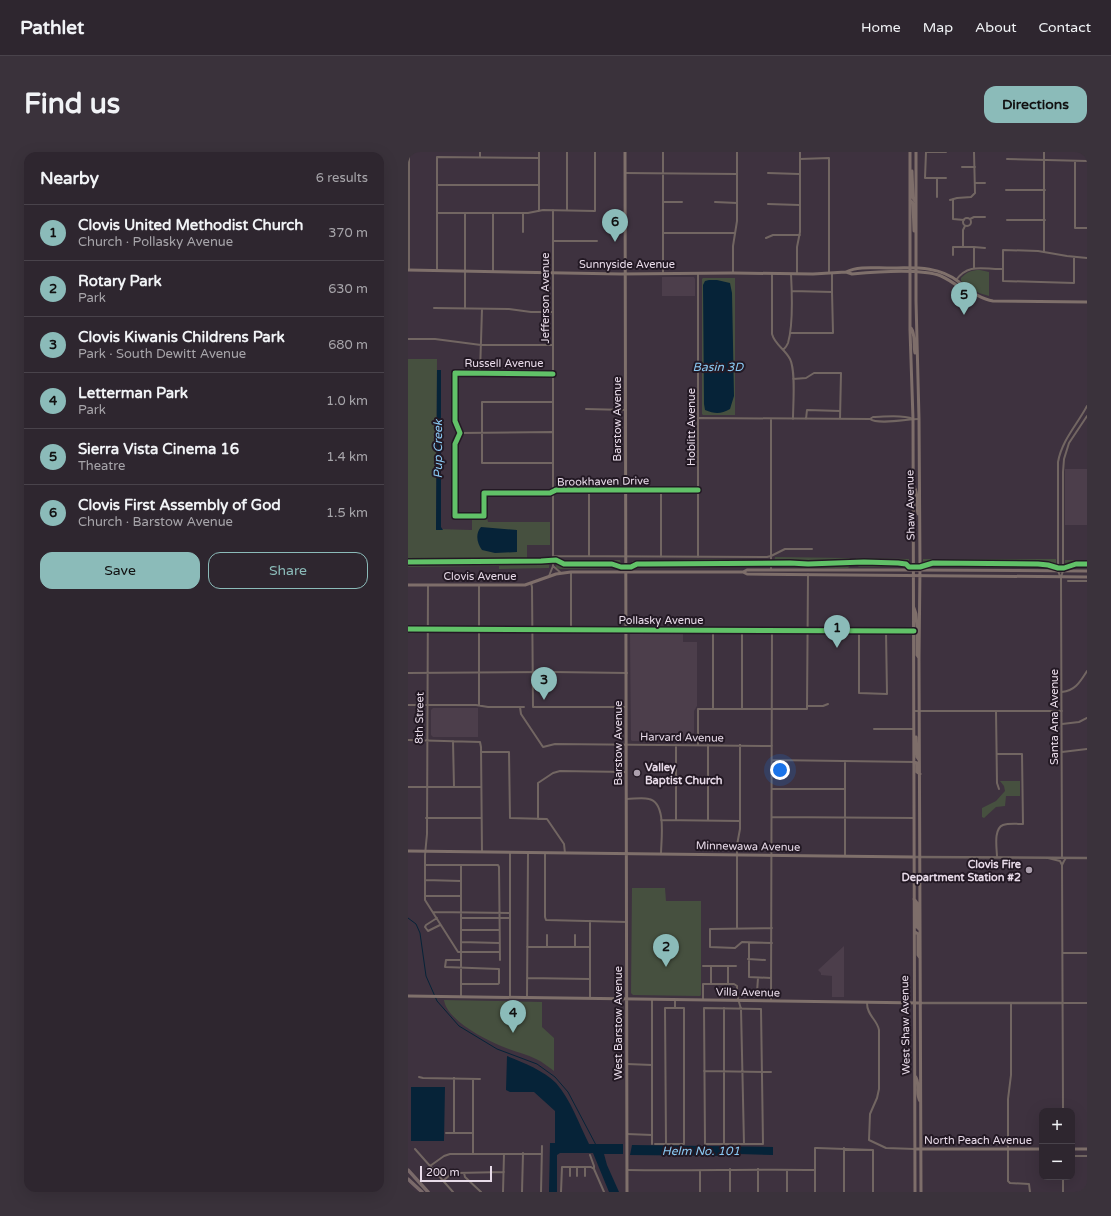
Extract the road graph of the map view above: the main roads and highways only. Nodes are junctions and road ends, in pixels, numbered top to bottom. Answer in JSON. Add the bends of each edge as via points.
{"nodes":[{"id":1,"x":625,"y":152,"type":"edge"},
{"id":2,"x":910,"y":152,"type":"edge"},
{"id":3,"x":914,"y":152,"type":"edge"},
{"id":4,"x":910,"y":159,"type":"junction"},
{"id":5,"x":910,"y":200,"type":"junction"},
{"id":6,"x":916,"y":202,"type":"junction"},
{"id":7,"x":916,"y":241,"type":"junction"},
{"id":8,"x":409,"y":270,"type":"edge"},
{"id":9,"x":910,"y":270,"type":"junction"},
{"id":10,"x":916,"y":270,"type":"junction"},
{"id":11,"x":933,"y":273,"type":"junction"},
{"id":12,"x":626,"y":274,"type":"junction"},
{"id":13,"x":956,"y":280,"type":"junction"},
{"id":14,"x":967,"y":291,"type":"junction"},
{"id":15,"x":1087,"y":302,"type":"edge"},
{"id":16,"x":910,"y":328,"type":"junction"},
{"id":17,"x":917,"y":359,"type":"junction"},
{"id":18,"x":913,"y":487,"type":"junction"},
{"id":19,"x":919,"y":518,"type":"junction"},
{"id":20,"x":836,"y":570,"type":"junction"},
{"id":21,"x":913,"y":570,"type":"junction"},
{"id":22,"x":920,"y":570,"type":"junction"},
{"id":23,"x":1087,"y":571,"type":"edge"},
{"id":24,"x":626,"y":572,"type":"junction"},
{"id":25,"x":743,"y":572,"type":"junction"},
{"id":26,"x":772,"y":572,"type":"junction"},
{"id":27,"x":808,"y":574,"type":"junction"},
{"id":28,"x":913,"y":576,"type":"junction"},
{"id":29,"x":920,"y":576,"type":"junction"},
{"id":30,"x":1087,"y":577,"type":"edge"},
{"id":31,"x":408,"y":585,"type":"edge"},
{"id":32,"x":913,"y":604,"type":"junction"},
{"id":33,"x":919,"y":630,"type":"junction"},
{"id":34,"x":914,"y":631,"type":"junction"},
{"id":35,"x":919,"y":658,"type":"junction"},
{"id":36,"x":914,"y":729,"type":"junction"},
{"id":37,"x":920,"y":760,"type":"junction"},
{"id":38,"x":914,"y":762,"type":"junction"},
{"id":39,"x":920,"y":774,"type":"junction"},
{"id":40,"x":408,"y":851,"type":"edge"},
{"id":41,"x":627,"y":854,"type":"junction"},
{"id":42,"x":914,"y":857,"type":"junction"},
{"id":43,"x":920,"y":857,"type":"joint"},
{"id":44,"x":914,"y":899,"type":"junction"},
{"id":45,"x":920,"y":930,"type":"junction"},
{"id":46,"x":915,"y":932,"type":"junction"},
{"id":47,"x":920,"y":958,"type":"junction"},
{"id":48,"x":408,"y":996,"type":"edge"},
{"id":49,"x":627,"y":999,"type":"junction"},
{"id":50,"x":914,"y":1003,"type":"junction"},
{"id":51,"x":920,"y":1003,"type":"junction"},
{"id":52,"x":915,"y":1076,"type":"junction"},
{"id":53,"x":921,"y":1101,"type":"junction"},
{"id":54,"x":915,"y":1149,"type":"junction"},
{"id":55,"x":922,"y":1149,"type":"junction"},
{"id":56,"x":1039,"y":1149,"type":"edge"},
{"id":57,"x":1087,"y":1149,"type":"edge"},
{"id":58,"x":1075,"y":1150,"type":"edge"},
{"id":59,"x":408,"y":1170,"type":"edge"},
{"id":60,"x":408,"y":1179,"type":"edge"},
{"id":61,"x":422,"y":1192,"type":"edge"},
{"id":62,"x":428,"y":1192,"type":"edge"},
{"id":63,"x":627,"y":1192,"type":"edge"},
{"id":64,"x":915,"y":1192,"type":"edge"},
{"id":65,"x":921,"y":1192,"type":"edge"}],
"edges":[{"from":1,"to":12,"type":"main road","name":"Barstow Avenue"},
{"from":2,"to":4,"type":"main road","name":"Shaw Avenue"},
{"from":3,"to":6,"type":"main road","name":"Shaw Avenue"},
{"from":4,"to":5,"type":"main road","name":"Shaw Avenue"},
{"from":4,"to":6,"type":"main road","via":[[913,198]]},
{"from":5,"to":7,"type":"main road","via":[[913,203]]},
{"from":5,"to":9,"type":"main road","name":"Shaw Avenue"},
{"from":6,"to":7,"type":"main road","name":"Shaw Avenue"},
{"from":7,"to":10,"type":"main road","name":"Shaw Avenue"},
{"from":8,"to":12,"type":"main road","name":"Sunnyside Avenue"},
{"from":9,"to":10,"type":"main road","name":"Sunnyside Avenue"},
{"from":9,"to":12,"type":"main road","name":"Sunnyside Avenue","via":[[866,268],[846,272],[797,274]]},
{"from":9,"to":16,"type":"main road","name":"Shaw Avenue"},
{"from":10,"to":11,"type":"main road"},
{"from":10,"to":13,"type":"main road","via":[[940,271]]},
{"from":10,"to":17,"type":"main road","name":"Shaw Avenue"},
{"from":11,"to":13,"type":"main road"},
{"from":11,"to":14,"type":"main road"},
{"from":12,"to":24,"type":"main road","name":"Barstow Avenue"},
{"from":13,"to":14,"type":"main road"},
{"from":14,"to":15,"type":"main road","via":[[993,301]]},
{"from":16,"to":17,"type":"main road","via":[[913,332]]},
{"from":16,"to":18,"type":"main road","name":"Shaw Avenue"},
{"from":17,"to":19,"type":"main road","name":"Shaw Avenue"},
{"from":18,"to":19,"type":"main road","via":[[916,490]]},
{"from":18,"to":21,"type":"main road","name":"Shaw Avenue"},
{"from":19,"to":22,"type":"main road","name":"Shaw Avenue"},
{"from":20,"to":21,"type":"main road"},
{"from":20,"to":26,"type":"main road"},
{"from":20,"to":27,"type":"main road"},
{"from":21,"to":22,"type":"main road"},
{"from":21,"to":28,"type":"main road","name":"Shaw Avenue"},
{"from":22,"to":23,"type":"main road"},
{"from":22,"to":29,"type":"main road","name":"Shaw Avenue"},
{"from":24,"to":25,"type":"main road","name":"Clovis Avenue"},
{"from":24,"to":31,"type":"main road","name":"Clovis Avenue","via":[[561,573],[516,585]]},
{"from":24,"to":41,"type":"main road","name":"Barstow Avenue"},
{"from":25,"to":26,"type":"main road","name":"Clovis Avenue"},
{"from":25,"to":26,"type":"main road","name":"Clovis Avenue"},
{"from":26,"to":27,"type":"main road","name":"Clovis Avenue"},
{"from":27,"to":28,"type":"main road","name":"Clovis Avenue"},
{"from":28,"to":29,"type":"main road","name":"Clovis Avenue"},
{"from":28,"to":32,"type":"main road","name":"Shaw Avenue"},
{"from":29,"to":30,"type":"main road","name":"Clovis Avenue"},
{"from":29,"to":33,"type":"main road","name":"Shaw Avenue"},
{"from":32,"to":33,"type":"main road"},
{"from":32,"to":34,"type":"main road","name":"Shaw Avenue"},
{"from":33,"to":35,"type":"main road","name":"Shaw Avenue"},
{"from":34,"to":35,"type":"main road","via":[[917,632]]},
{"from":34,"to":36,"type":"main road","name":"Shaw Avenue"},
{"from":35,"to":37,"type":"main road","name":"Shaw Avenue"},
{"from":36,"to":37,"type":"main road","via":[[917,757]]},
{"from":36,"to":38,"type":"main road","name":"Shaw Avenue"},
{"from":37,"to":39,"type":"main road","name":"Shaw Avenue"},
{"from":38,"to":39,"type":"main road","via":[[917,763],[917,772]]},
{"from":38,"to":42,"type":"main road","name":"Shaw Avenue"},
{"from":39,"to":43,"type":"main road","name":"Shaw Avenue"},
{"from":40,"to":41,"type":"main road","name":"Minnewawa Avenue"},
{"from":41,"to":42,"type":"main road","name":"Minnewawa Avenue"},
{"from":41,"to":49,"type":"main road","name":"West Barstow Avenue"},
{"from":42,"to":44,"type":"main road","name":"West Shaw Avenue"},
{"from":43,"to":45,"type":"main road","name":"West Shaw Avenue"},
{"from":44,"to":45,"type":"main road","via":[[917,903],[917,927]]},
{"from":44,"to":46,"type":"main road","name":"West Shaw Avenue"},
{"from":45,"to":47,"type":"main road","name":"West Shaw Avenue"},
{"from":46,"to":47,"type":"main road","via":[[918,934]]},
{"from":46,"to":50,"type":"main road","name":"West Shaw Avenue"},
{"from":47,"to":51,"type":"main road","name":"West Shaw Avenue"},
{"from":48,"to":49,"type":"main road","name":"Villa Avenue"},
{"from":49,"to":50,"type":"main road","name":"Villa Avenue"},
{"from":49,"to":63,"type":"main road","name":"West Barstow Avenue"},
{"from":50,"to":51,"type":"main road","name":"Villa Avenue"},
{"from":50,"to":52,"type":"main road","name":"West Shaw Avenue"},
{"from":51,"to":53,"type":"main road","name":"West Shaw Avenue"},
{"from":52,"to":53,"type":"main road","via":[[918,1080],[918,1098]]},
{"from":52,"to":54,"type":"main road","name":"West Shaw Avenue"},
{"from":53,"to":55,"type":"main road","name":"West Shaw Avenue"},
{"from":54,"to":55,"type":"main road","name":"North Peach Avenue"},
{"from":54,"to":64,"type":"main road","name":"West Shaw Avenue"},
{"from":55,"to":56,"type":"main road","name":"North Peach Avenue"},
{"from":55,"to":65,"type":"main road","name":"West Shaw Avenue"},
{"from":57,"to":58,"type":"main road"},
{"from":59,"to":62,"type":"highway"},
{"from":60,"to":61,"type":"highway"}]}
